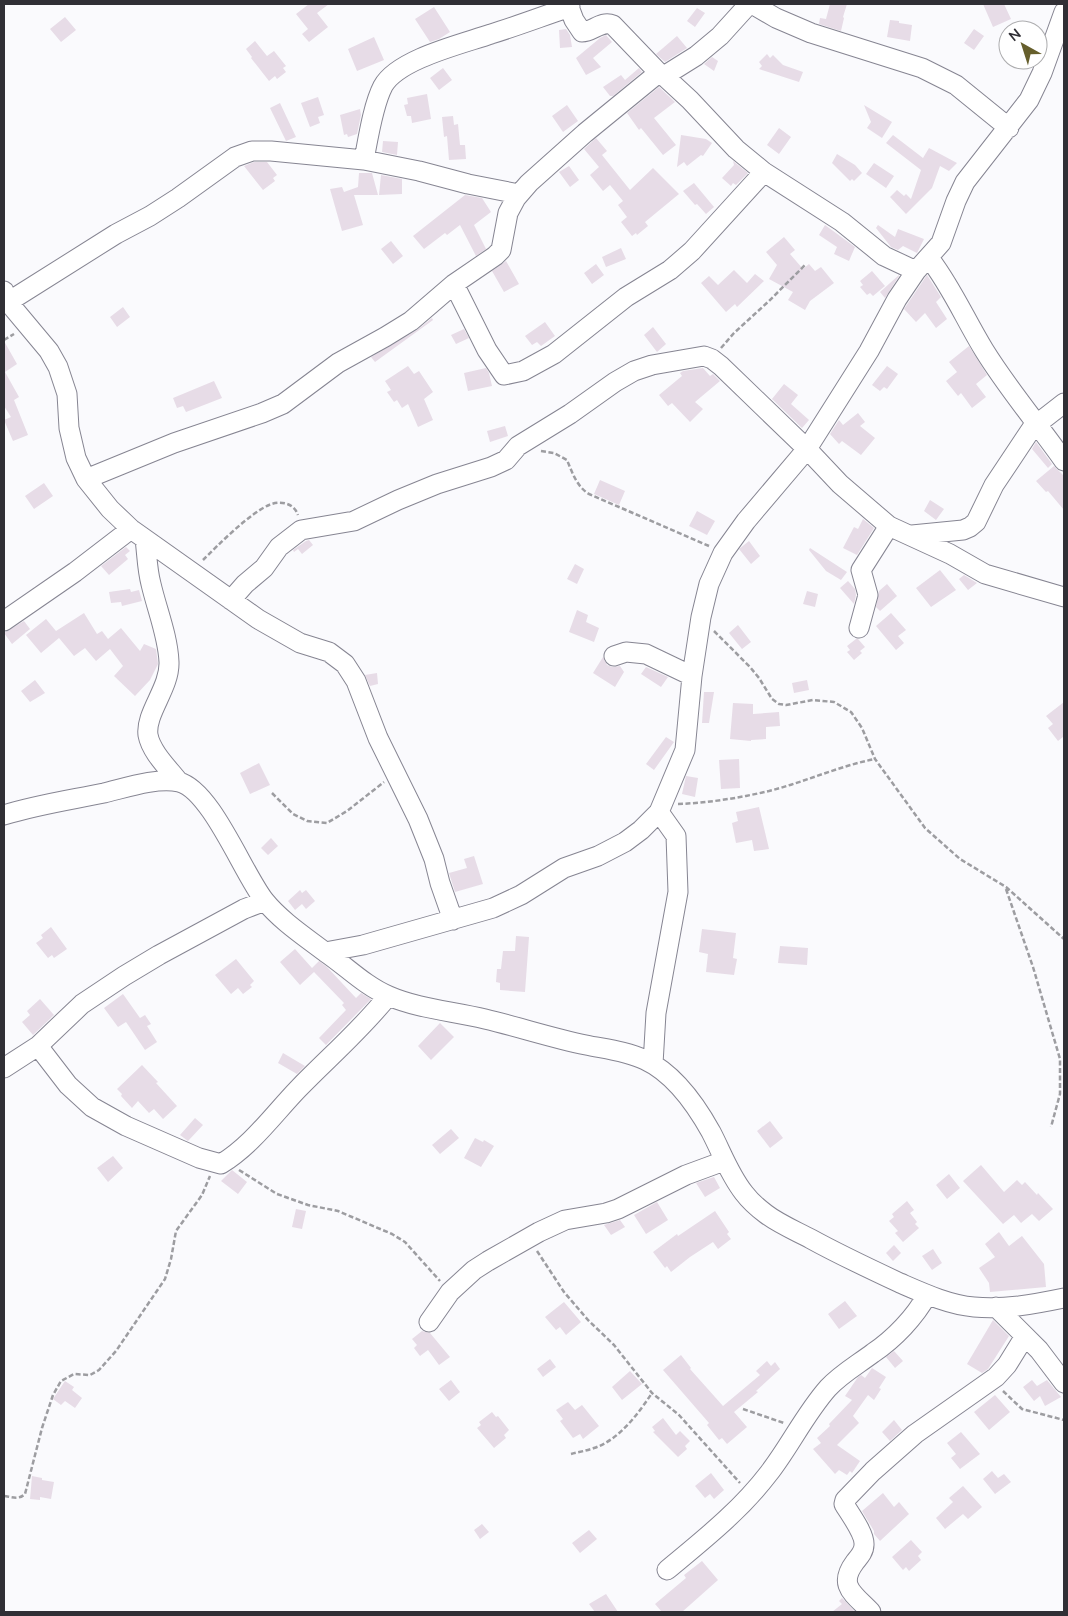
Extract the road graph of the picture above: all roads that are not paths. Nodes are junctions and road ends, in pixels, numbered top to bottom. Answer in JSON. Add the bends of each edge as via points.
{"nodes":[{"id":1,"x":750,"y":4,"type":"edge"},
{"id":2,"x":569,"y":5,"type":"edge"},
{"id":3,"x":1064,"y":12,"type":"edge"},
{"id":4,"x":662,"y":75,"type":"junction"},
{"id":5,"x":1008,"y":128,"type":"junction"},
{"id":6,"x":364,"y":160,"type":"junction"},
{"id":7,"x":764,"y":172,"type":"junction"},
{"id":8,"x":519,"y":194,"type":"junction"},
{"id":9,"x":923,"y":264,"type":"junction"},
{"id":10,"x":454,"y":284,"type":"junction"},
{"id":11,"x":6,"y":297,"type":"edge"},
{"id":12,"x":1064,"y":403,"type":"edge"},
{"id":13,"x":1037,"y":423,"type":"junction"},
{"id":14,"x":807,"y":449,"type":"junction"},
{"id":15,"x":1064,"y":461,"type":"edge"},
{"id":16,"x":86,"y":479,"type":"junction"},
{"id":17,"x":889,"y":526,"type":"junction"},
{"id":18,"x":138,"y":534,"type":"junction"},
{"id":19,"x":910,"y":535,"type":"junction"},
{"id":20,"x":1064,"y":597,"type":"edge"},
{"id":21,"x":231,"y":600,"type":"junction"},
{"id":22,"x":4,"y":621,"type":"edge"},
{"id":23,"x":859,"y":628,"type":"dead end"},
{"id":24,"x":614,"y":656,"type":"dead end"},
{"id":25,"x":692,"y":676,"type":"junction"},
{"id":26,"x":180,"y":782,"type":"junction"},
{"id":27,"x":661,"y":808,"type":"junction"},
{"id":28,"x":4,"y":815,"type":"edge"},
{"id":29,"x":266,"y":902,"type":"junction"},
{"id":30,"x":453,"y":920,"type":"junction"},
{"id":31,"x":325,"y":952,"type":"junction"},
{"id":32,"x":388,"y":996,"type":"junction"},
{"id":33,"x":38,"y":1046,"type":"junction"},
{"id":34,"x":653,"y":1064,"type":"junction"},
{"id":35,"x":4,"y":1068,"type":"edge"},
{"id":36,"x":724,"y":1160,"type":"junction"},
{"id":37,"x":927,"y":1295,"type":"junction"},
{"id":38,"x":1064,"y":1298,"type":"edge"},
{"id":39,"x":996,"y":1307,"type":"junction"},
{"id":40,"x":429,"y":1322,"type":"dead end"},
{"id":41,"x":1025,"y":1336,"type":"junction"},
{"id":42,"x":1064,"y":1383,"type":"edge"},
{"id":43,"x":667,"y":1570,"type":"dead end"},
{"id":44,"x":871,"y":1612,"type":"edge"}],
"edges":[{"from":1,"to":4,"type":"street","via":[[696,56]]},
{"from":1,"to":5,"type":"street","via":[[811,33],[922,68],[956,85]]},
{"from":2,"to":4,"type":"street","via":[[582,32],[604,23],[612,25]]},
{"from":2,"to":6,"type":"street","via":[[436,52],[408,64],[393,75],[383,85],[377,101]]},
{"from":3,"to":5,"type":"street","via":[[1029,100]]},
{"from":4,"to":7,"type":"street","via":[[736,149]]},
{"from":4,"to":8,"type":"street","via":[[653,77],[585,133]]},
{"from":5,"to":9,"type":"street","via":[[965,182],[941,243]]},
{"from":6,"to":8,"type":"street"},
{"from":6,"to":11,"type":"street","via":[[271,150],[244,153],[171,203]]},
{"from":7,"to":9,"type":"street","via":[[842,222],[884,256]]},
{"from":7,"to":10,"type":"street","via":[[692,251],[670,270],[626,297],[554,354],[523,371],[504,375],[493,361]]},
{"from":8,"to":10,"type":"street","via":[[508,213],[500,250]]},
{"from":9,"to":13,"type":"street","via":[[940,272],[983,349]]},
{"from":9,"to":14,"type":"street","via":[[897,299]]},
{"from":10,"to":16,"type":"street","via":[[411,320],[338,363],[283,404],[262,414],[174,442]]},
{"from":11,"to":16,"type":"street","via":[[58,367],[67,394],[69,428],[76,458]]},
{"from":12,"to":13,"type":"street"},
{"from":13,"to":15,"type":"street"},
{"from":13,"to":19,"type":"street","via":[[994,485],[976,522],[963,530]]},
{"from":14,"to":17,"type":"street","via":[[840,484]]},
{"from":14,"to":21,"type":"street","via":[[712,359],[704,356],[652,365],[614,382],[518,446],[506,460],[437,484],[354,521],[301,530],[279,547],[264,568]]},
{"from":14,"to":25,"type":"street","via":[[746,521],[724,553],[709,584]]},
{"from":16,"to":18,"type":"street","via":[[110,509]]},
{"from":17,"to":19,"type":"street"},
{"from":17,"to":23,"type":"street","via":[[861,570],[868,595]]},
{"from":18,"to":21,"type":"street"},
{"from":18,"to":22,"type":"street"},
{"from":18,"to":26,"type":"street","via":[[169,663],[168,678],[148,726],[148,737]]},
{"from":19,"to":20,"type":"street","via":[[985,574]]},
{"from":21,"to":30,"type":"street","via":[[275,630],[300,643],[329,652],[346,664],[421,827]]},
{"from":24,"to":25,"type":"street","via":[[626,652],[646,654]]},
{"from":25,"to":27,"type":"street","via":[[686,750]]},
{"from":26,"to":28,"type":"street","via":[[140,785],[31,806]]},
{"from":26,"to":29,"type":"street","via":[[199,795]]},
{"from":27,"to":30,"type":"street","via":[[625,842],[564,868],[493,908]]},
{"from":27,"to":34,"type":"street","via":[[676,836],[678,892],[656,1013]]},
{"from":29,"to":31,"type":"street"},
{"from":29,"to":33,"type":"street","via":[[237,913],[124,976],[82,1004]]},
{"from":30,"to":31,"type":"street"},
{"from":31,"to":32,"type":"street","via":[[370,987]]},
{"from":32,"to":33,"type":"street","via":[[245,1146],[218,1164],[134,1129],[92,1107],[68,1085]]},
{"from":32,"to":34,"type":"street","via":[[616,1050]]},
{"from":33,"to":35,"type":"street"},
{"from":34,"to":36,"type":"street","via":[[669,1077],[695,1108]]},
{"from":36,"to":37,"type":"street","via":[[746,1195],[767,1215],[869,1269]]},
{"from":36,"to":40,"type":"street","via":[[618,1209],[554,1224],[481,1265],[450,1292]]},
{"from":37,"to":39,"type":"street","via":[[973,1307]]},
{"from":37,"to":43,"type":"street","via":[[894,1335],[828,1388],[782,1457],[751,1495]]},
{"from":38,"to":39,"type":"street"},
{"from":39,"to":41,"type":"street"},
{"from":41,"to":42,"type":"street"},
{"from":41,"to":44,"type":"street","via":[[1007,1365],[991,1380],[915,1434],[844,1500],[864,1544],[848,1570],[847,1582]]}]}
